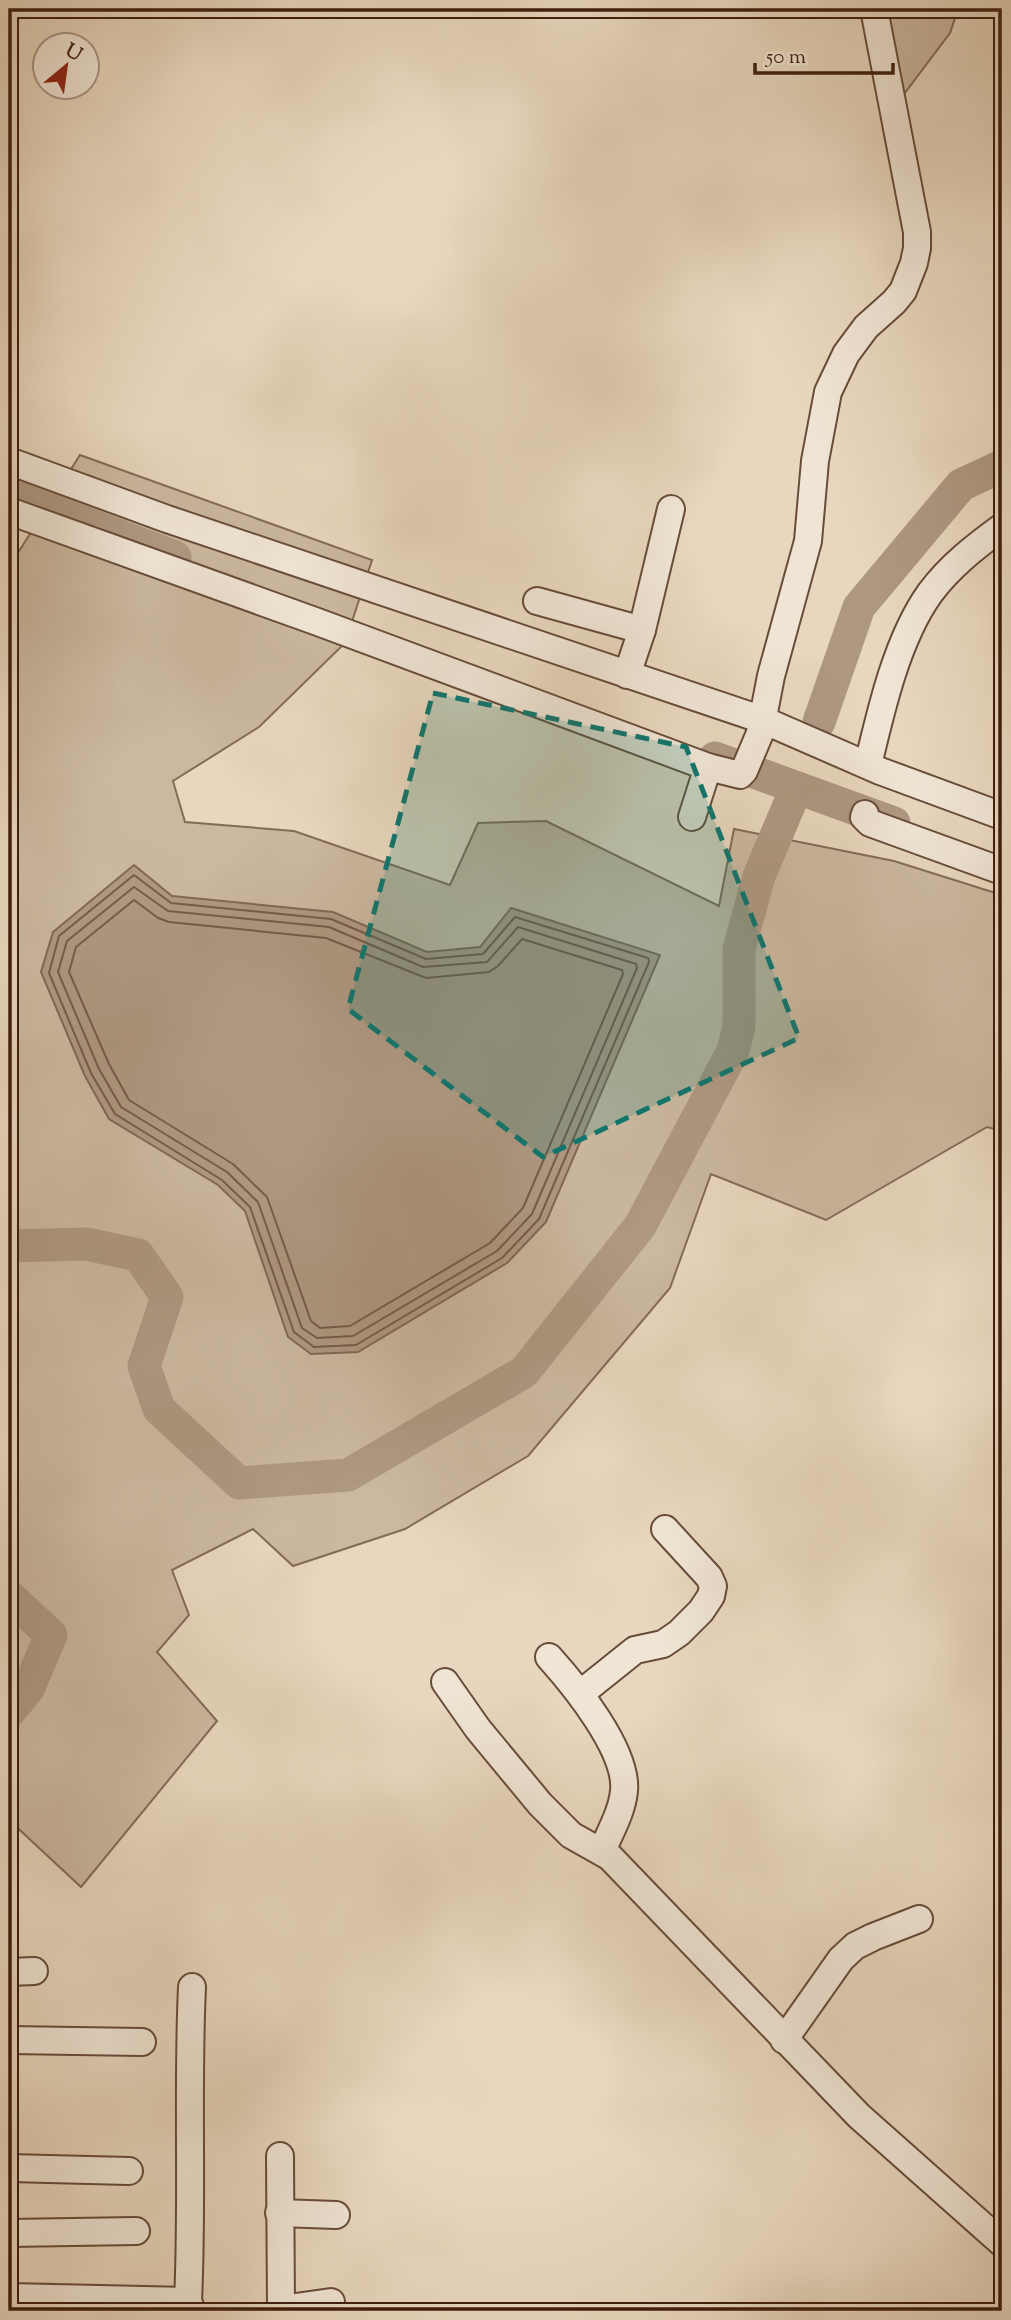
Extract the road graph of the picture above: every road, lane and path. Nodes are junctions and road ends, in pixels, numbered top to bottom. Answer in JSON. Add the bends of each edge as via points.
{"nodes":[{"id":1,"x":874,"y":9,"type":"edge"},
{"id":2,"x":9,"y":461,"type":"edge"},
{"id":3,"x":671,"y":509,"type":"dead end"},
{"id":4,"x":9,"y":511,"type":"edge"},
{"id":5,"x":1002,"y":527,"type":"edge"},
{"id":6,"x":537,"y":601,"type":"dead end"},
{"id":7,"x":642,"y":630,"type":"junction"},
{"id":8,"x":627,"y":675,"type":"junction"},
{"id":9,"x":767,"y":726,"type":"junction"},
{"id":10,"x":860,"y":762,"type":"junction"},
{"id":11,"x":708,"y":767,"type":"junction"},
{"id":12,"x":865,"y":814,"type":"dead end"},
{"id":13,"x":1002,"y":816,"type":"edge"},
{"id":14,"x":692,"y":817,"type":"dead end"},
{"id":15,"x":1002,"y":871,"type":"edge"},
{"id":16,"x":665,"y":1529,"type":"dead end"},
{"id":17,"x":549,"y":1657,"type":"dead end"},
{"id":18,"x":445,"y":1682,"type":"dead end"},
{"id":19,"x":580,"y":1694,"type":"junction"},
{"id":20,"x":601,"y":1851,"type":"junction"},
{"id":21,"x":919,"y":1919,"type":"dead end"},
{"id":22,"x":192,"y":1987,"type":"dead end"},
{"id":23,"x":9,"y":2040,"type":"edge"},
{"id":24,"x":784,"y":2040,"type":"junction"},
{"id":25,"x":142,"y":2042,"type":"dead end"},
{"id":26,"x":280,"y":2156,"type":"dead end"},
{"id":27,"x":9,"y":2168,"type":"edge"},
{"id":28,"x":129,"y":2171,"type":"dead end"},
{"id":29,"x":279,"y":2213,"type":"junction"},
{"id":30,"x":336,"y":2215,"type":"dead end"},
{"id":31,"x":136,"y":2231,"type":"dead end"},
{"id":32,"x":9,"y":2233,"type":"edge"},
{"id":33,"x":1002,"y":2243,"type":"edge"},
{"id":34,"x":9,"y":2297,"type":"edge"},
{"id":35,"x":331,"y":2302,"type":"dead end"},
{"id":36,"x":190,"y":2306,"type":"edge"},
{"id":37,"x":280,"y":2310,"type":"edge"}],
"edges":[{"from":1,"to":9,"type":"street","via":[[917,248],[903,291],[866,327],[846,354],[828,392],[815,461],[808,541],[771,676]]},
{"from":2,"to":8,"type":"street"},
{"from":3,"to":7,"type":"street"},
{"from":4,"to":11,"type":"street"},
{"from":5,"to":10,"type":"street","via":[[966,553],[930,593],[904,641]]},
{"from":6,"to":7,"type":"street"},
{"from":7,"to":8,"type":"street"},
{"from":8,"to":9,"type":"street"},
{"from":9,"to":10,"type":"street"},
{"from":9,"to":11,"type":"street","via":[[740,775]]},
{"from":10,"to":13,"type":"street"},
{"from":11,"to":14,"type":"street"},
{"from":12,"to":15,"type":"street","via":[[874,824]]},
{"from":16,"to":19,"type":"street","via":[[709,1577],[711,1596],[671,1640],[635,1650]]},
{"from":17,"to":19,"type":"street"},
{"from":18,"to":20,"type":"street","via":[[540,1804],[570,1835]]},
{"from":19,"to":20,"type":"street","via":[[616,1752],[624,1780],[619,1813]]},
{"from":20,"to":24,"type":"street"},
{"from":21,"to":24,"type":"street","via":[[855,1946]]},
{"from":22,"to":36,"type":"street"},
{"from":23,"to":25,"type":"street"},
{"from":24,"to":33,"type":"street","via":[[859,2116]]},
{"from":26,"to":29,"type":"street"},
{"from":27,"to":28,"type":"street"},
{"from":29,"to":30,"type":"street"},
{"from":29,"to":37,"type":"street"},
{"from":31,"to":32,"type":"street"},
{"from":34,"to":36,"type":"street"},
{"from":35,"to":37,"type":"street"}]}
